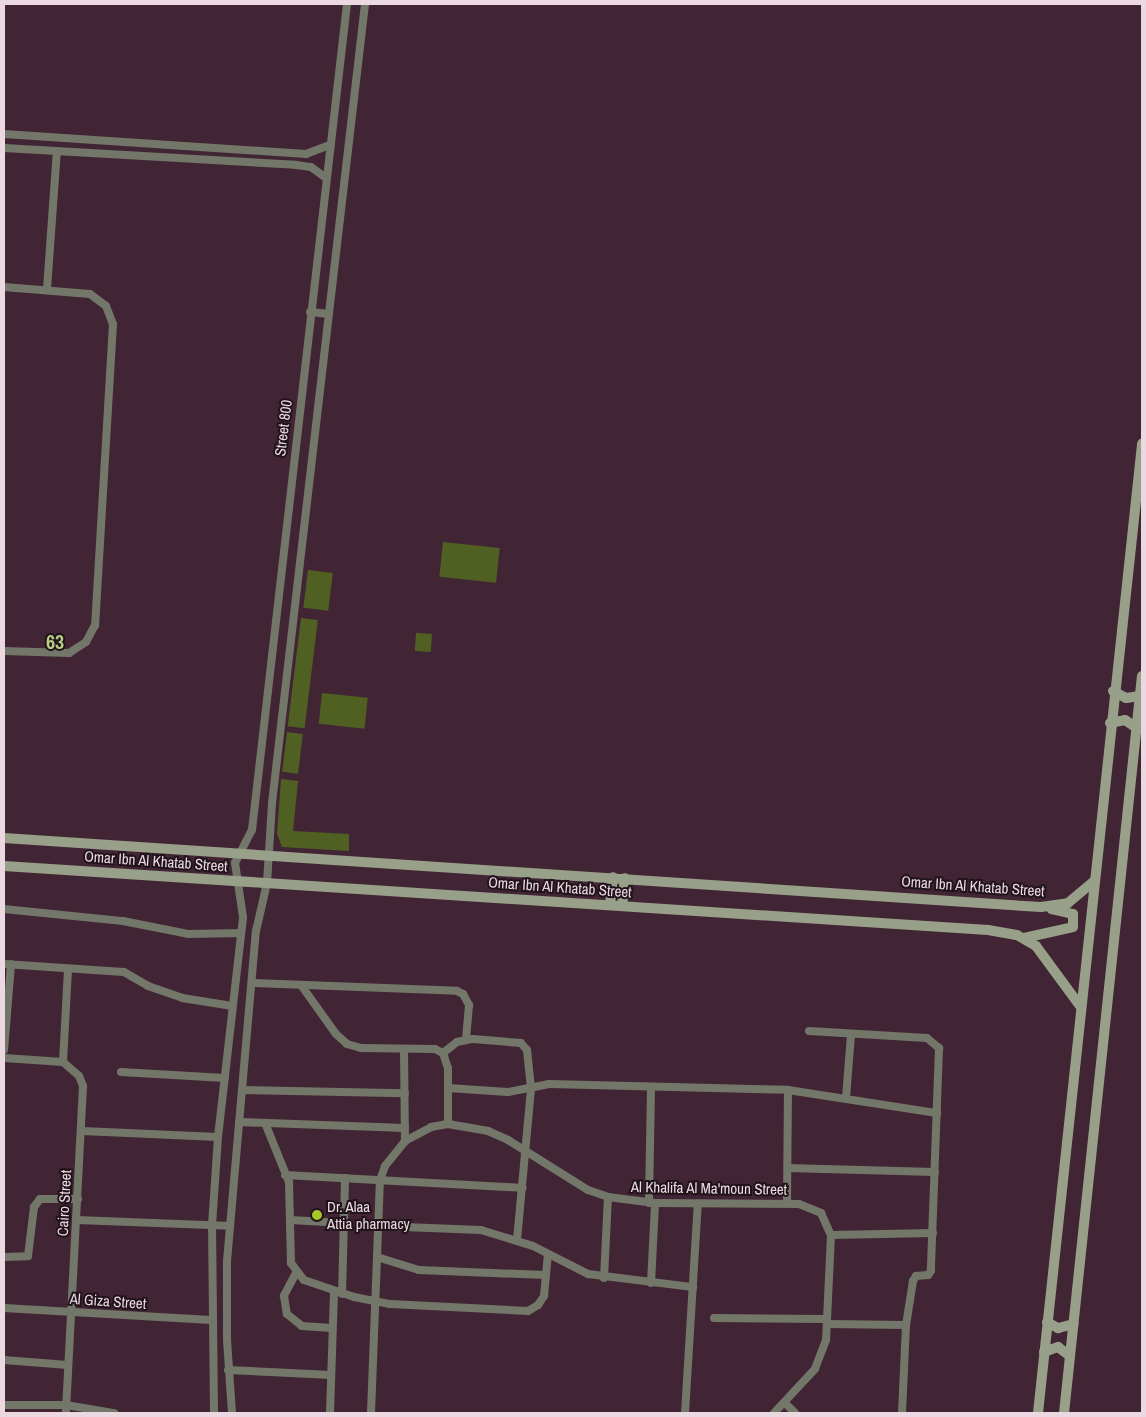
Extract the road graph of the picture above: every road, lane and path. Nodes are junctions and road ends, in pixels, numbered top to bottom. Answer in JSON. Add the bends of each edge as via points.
{"nodes":[{"id":1,"x":347,"y":4,"type":"edge"},
{"id":2,"x":365,"y":4,"type":"edge"},
{"id":3,"x":343,"y":38,"type":"junction"},
{"id":4,"x":360,"y":40,"type":"junction"},
{"id":5,"x":4,"y":134,"type":"edge"},
{"id":6,"x":141,"y":143,"type":"junction"},
{"id":7,"x":330,"y":145,"type":"junction"},
{"id":8,"x":4,"y":148,"type":"edge"},
{"id":9,"x":57,"y":151,"type":"junction"},
{"id":10,"x":140,"y":156,"type":"junction"},
{"id":11,"x":326,"y":178,"type":"junction"},
{"id":12,"x":4,"y":287,"type":"edge"},
{"id":13,"x":48,"y":289,"type":"junction"},
{"id":14,"x":310,"y":312,"type":"junction"},
{"id":15,"x":328,"y":314,"type":"junction"},
{"id":16,"x":1142,"y":444,"type":"edge"},
{"id":17,"x":4,"y":651,"type":"edge"},
{"id":18,"x":1142,"y":676,"type":"edge"},
{"id":19,"x":1114,"y":691,"type":"junction"},
{"id":20,"x":1140,"y":696,"type":"junction"},
{"id":21,"x":1110,"y":723,"type":"junction"},
{"id":22,"x":1136,"y":728,"type":"junction"},
{"id":23,"x":4,"y":838,"type":"edge"},
{"id":24,"x":239,"y":852,"type":"junction"},
{"id":25,"x":269,"y":854,"type":"junction"},
{"id":26,"x":4,"y":866,"type":"edge"},
{"id":27,"x":613,"y":877,"type":"junction"},
{"id":28,"x":625,"y":878,"type":"junction"},
{"id":29,"x":237,"y":881,"type":"junction"},
{"id":30,"x":1093,"y":882,"type":"junction"},
{"id":31,"x":267,"y":883,"type":"junction"},
{"id":32,"x":610,"y":905,"type":"junction"},
{"id":33,"x":622,"y":906,"type":"junction"},
{"id":34,"x":1041,"y":907,"type":"junction"},
{"id":35,"x":4,"y":909,"type":"edge"},
{"id":36,"x":243,"y":922,"type":"junction"},
{"id":37,"x":257,"y":924,"type":"junction"},
{"id":38,"x":242,"y":933,"type":"junction"},
{"id":39,"x":1024,"y":938,"type":"junction"},
{"id":40,"x":7,"y":964,"type":"edge"},
{"id":41,"x":68,"y":969,"type":"junction"},
{"id":42,"x":252,"y":983,"type":"junction"},
{"id":43,"x":301,"y":985,"type":"junction"},
{"id":44,"x":232,"y":1006,"type":"junction"},
{"id":45,"x":1080,"y":1006,"type":"junction"},
{"id":46,"x":6,"y":1010,"type":"edge"},
{"id":47,"x":808,"y":1031,"type":"dead end"},
{"id":48,"x":851,"y":1034,"type":"junction"},
{"id":49,"x":466,"y":1040,"type":"junction"},
{"id":50,"x":404,"y":1049,"type":"junction"},
{"id":51,"x":4,"y":1050,"type":"edge"},
{"id":52,"x":443,"y":1053,"type":"junction"},
{"id":53,"x":4,"y":1058,"type":"edge"},
{"id":54,"x":63,"y":1062,"type":"junction"},
{"id":55,"x":122,"y":1072,"type":"dead end"},
{"id":56,"x":225,"y":1078,"type":"junction"},
{"id":57,"x":652,"y":1087,"type":"junction"},
{"id":58,"x":448,"y":1088,"type":"junction"},
{"id":59,"x":531,"y":1089,"type":"junction"},
{"id":60,"x":242,"y":1090,"type":"junction"},
{"id":61,"x":788,"y":1090,"type":"junction"},
{"id":62,"x":405,"y":1093,"type":"junction"},
{"id":63,"x":846,"y":1098,"type":"junction"},
{"id":64,"x":937,"y":1113,"type":"junction"},
{"id":65,"x":239,"y":1122,"type":"junction"},
{"id":66,"x":265,"y":1123,"type":"junction"},
{"id":67,"x":448,"y":1124,"type":"junction"},
{"id":68,"x":405,"y":1128,"type":"junction"},
{"id":69,"x":82,"y":1131,"type":"junction"},
{"id":70,"x":218,"y":1137,"type":"junction"},
{"id":71,"x":406,"y":1141,"type":"junction"},
{"id":72,"x":526,"y":1152,"type":"junction"},
{"id":73,"x":788,"y":1168,"type":"junction"},
{"id":74,"x":935,"y":1172,"type":"junction"},
{"id":75,"x":285,"y":1174,"type":"junction"},
{"id":76,"x":345,"y":1178,"type":"junction"},
{"id":77,"x":380,"y":1180,"type":"junction"},
{"id":78,"x":523,"y":1188,"type":"junction"},
{"id":79,"x":608,"y":1198,"type":"junction"},
{"id":80,"x":78,"y":1199,"type":"junction"},
{"id":81,"x":652,"y":1203,"type":"junction"},
{"id":82,"x":698,"y":1203,"type":"junction"},
{"id":83,"x":788,"y":1203,"type":"junction"},
{"id":84,"x":77,"y":1220,"type":"junction"},
{"id":85,"x":290,"y":1220,"type":"junction"},
{"id":86,"x":344,"y":1223,"type":"junction"},
{"id":87,"x":212,"y":1225,"type":"junction"},
{"id":88,"x":230,"y":1226,"type":"junction"},
{"id":89,"x":378,"y":1226,"type":"junction"},
{"id":90,"x":933,"y":1233,"type":"junction"},
{"id":91,"x":831,"y":1235,"type":"junction"},
{"id":92,"x":517,"y":1240,"type":"junction"},
{"id":93,"x":548,"y":1254,"type":"junction"},
{"id":94,"x":4,"y":1258,"type":"edge"},
{"id":95,"x":377,"y":1258,"type":"junction"},
{"id":96,"x":296,"y":1273,"type":"junction"},
{"id":97,"x":546,"y":1275,"type":"junction"},
{"id":98,"x":604,"y":1278,"type":"junction"},
{"id":99,"x":651,"y":1283,"type":"junction"},
{"id":100,"x":693,"y":1287,"type":"junction"},
{"id":101,"x":338,"y":1293,"type":"junction"},
{"id":102,"x":375,"y":1302,"type":"junction"},
{"id":103,"x":4,"y":1308,"type":"edge"},
{"id":104,"x":71,"y":1312,"type":"junction"},
{"id":105,"x":714,"y":1318,"type":"dead end"},
{"id":106,"x":211,"y":1320,"type":"junction"},
{"id":107,"x":827,"y":1322,"type":"junction"},
{"id":108,"x":1047,"y":1322,"type":"junction"},
{"id":109,"x":1074,"y":1324,"type":"junction"},
{"id":110,"x":906,"y":1325,"type":"junction"},
{"id":111,"x":332,"y":1328,"type":"junction"},
{"id":112,"x":1044,"y":1352,"type":"junction"},
{"id":113,"x":1070,"y":1356,"type":"junction"},
{"id":114,"x":4,"y":1360,"type":"edge"},
{"id":115,"x":68,"y":1365,"type":"junction"},
{"id":116,"x":228,"y":1370,"type":"junction"},
{"id":117,"x":331,"y":1375,"type":"junction"},
{"id":118,"x":785,"y":1403,"type":"junction"},
{"id":119,"x":4,"y":1404,"type":"edge"},
{"id":120,"x":66,"y":1409,"type":"edge"},
{"id":121,"x":114,"y":1413,"type":"edge"},
{"id":122,"x":214,"y":1413,"type":"edge"},
{"id":123,"x":232,"y":1413,"type":"edge"},
{"id":124,"x":330,"y":1413,"type":"edge"},
{"id":125,"x":371,"y":1413,"type":"edge"},
{"id":126,"x":685,"y":1413,"type":"edge"},
{"id":127,"x":774,"y":1413,"type":"edge"},
{"id":128,"x":795,"y":1413,"type":"edge"},
{"id":129,"x":902,"y":1413,"type":"edge"},
{"id":130,"x":1038,"y":1413,"type":"edge"},
{"id":131,"x":1064,"y":1413,"type":"edge"}],
"edges":[{"from":1,"to":3,"type":"street","name":"Street 800"},
{"from":2,"to":4,"type":"street"},
{"from":3,"to":4,"type":"street"},
{"from":3,"to":7,"type":"street","name":"Street 800"},
{"from":4,"to":15,"type":"street"},
{"from":5,"to":6,"type":"street"},
{"from":6,"to":7,"type":"street","via":[[306,154]]},
{"from":6,"to":10,"type":"street"},
{"from":7,"to":11,"type":"street","name":"Street 800"},
{"from":8,"to":9,"type":"street"},
{"from":9,"to":10,"type":"street"},
{"from":9,"to":13,"type":"street"},
{"from":10,"to":11,"type":"street","via":[[305,166]]},
{"from":11,"to":14,"type":"street","name":"Street 800"},
{"from":12,"to":13,"type":"street"},
{"from":13,"to":17,"type":"street","via":[[90,294],[106,306],[113,324],[95,625],[86,642],[69,653]]},
{"from":14,"to":15,"type":"street"},
{"from":14,"to":24,"type":"street","name":"Street 800","via":[[252,830],[248,842]]},
{"from":15,"to":25,"type":"street"},
{"from":16,"to":19,"type":"street"},
{"from":18,"to":20,"type":"street"},
{"from":19,"to":20,"type":"street","via":[[1126,698]]},
{"from":19,"to":21,"type":"street"},
{"from":20,"to":22,"type":"street"},
{"from":21,"to":22,"type":"street","via":[[1125,720]]},
{"from":21,"to":30,"type":"street"},
{"from":22,"to":109,"type":"street"},
{"from":23,"to":24,"type":"street","name":"Omar Ibn Al Khatab Street"},
{"from":24,"to":25,"type":"street","name":"Omar Ibn Al Khatab Street"},
{"from":24,"to":29,"type":"street","via":[[234,863]]},
{"from":25,"to":27,"type":"street","name":"Omar Ibn Al Khatab Street"},
{"from":25,"to":31,"type":"street"},
{"from":26,"to":29,"type":"street","name":"Omar Ibn Al Khatab Street"},
{"from":27,"to":28,"type":"street","name":"Omar Ibn Al Khatab Street"},
{"from":27,"to":32,"type":"street"},
{"from":28,"to":33,"type":"street"},
{"from":28,"to":34,"type":"street","name":"Omar Ibn Al Khatab Street"},
{"from":29,"to":31,"type":"street","name":"Omar Ibn Al Khatab Street"},
{"from":29,"to":36,"type":"street"},
{"from":30,"to":34,"type":"street","name":"Omar Ibn Al Khatab Street","via":[[1068,902]]},
{"from":30,"to":45,"type":"street"},
{"from":31,"to":32,"type":"street","name":"Omar Ibn Al Khatab Street"},
{"from":31,"to":37,"type":"street"},
{"from":32,"to":33,"type":"street","name":"Omar Ibn Al Khatab Street"},
{"from":33,"to":39,"type":"street","name":"Omar Ibn Al Khatab Street","via":[[988,930]]},
{"from":34,"to":39,"type":"street","via":[[1071,913],[1075,924],[1068,930]]},
{"from":35,"to":38,"type":"street","via":[[123,922],[188,934]]},
{"from":36,"to":37,"type":"street"},
{"from":36,"to":38,"type":"street"},
{"from":37,"to":42,"type":"street"},
{"from":38,"to":44,"type":"street"},
{"from":39,"to":45,"type":"street","name":"Omar Ibn Al Khatab Street","via":[[1042,951]]},
{"from":40,"to":41,"type":"street"},
{"from":40,"to":46,"type":"street"},
{"from":41,"to":44,"type":"street","via":[[124,972],[148,986],[182,998]]},
{"from":41,"to":54,"type":"street"},
{"from":42,"to":43,"type":"street"},
{"from":42,"to":60,"type":"street"},
{"from":43,"to":49,"type":"street","via":[[457,991],[463,994],[469,1005]]},
{"from":43,"to":50,"type":"street","via":[[336,1034],[347,1044],[361,1048]]},
{"from":44,"to":56,"type":"street"},
{"from":45,"to":108,"type":"street"},
{"from":46,"to":51,"type":"street"},
{"from":47,"to":48,"type":"street"},
{"from":48,"to":63,"type":"street"},
{"from":48,"to":64,"type":"street","via":[[927,1038],[934,1042],[939,1056]]},
{"from":49,"to":52,"type":"street"},
{"from":49,"to":59,"type":"street","via":[[516,1042],[525,1046]]},
{"from":50,"to":52,"type":"street","via":[[435,1049]]},
{"from":50,"to":62,"type":"street"},
{"from":52,"to":58,"type":"street","via":[[447,1060]]},
{"from":53,"to":54,"type":"street"},
{"from":54,"to":69,"type":"street","name":"Cairo Street","via":[[79,1076],[83,1086]]},
{"from":55,"to":56,"type":"street"},
{"from":56,"to":70,"type":"street"},
{"from":57,"to":59,"type":"street","via":[[549,1084]]},
{"from":57,"to":61,"type":"street"},
{"from":57,"to":81,"type":"street"},
{"from":58,"to":59,"type":"street","via":[[508,1092]]},
{"from":58,"to":67,"type":"street"},
{"from":59,"to":72,"type":"street"},
{"from":60,"to":62,"type":"street"},
{"from":60,"to":65,"type":"street"},
{"from":61,"to":63,"type":"street"},
{"from":61,"to":73,"type":"street"},
{"from":62,"to":68,"type":"street"},
{"from":63,"to":64,"type":"street"},
{"from":64,"to":74,"type":"street"},
{"from":65,"to":66,"type":"street"},
{"from":65,"to":88,"type":"street"},
{"from":66,"to":68,"type":"street"},
{"from":66,"to":75,"type":"street"},
{"from":67,"to":71,"type":"street","name":"Al Khalifa Al Ma'moun Street","via":[[431,1127]]},
{"from":67,"to":72,"type":"street","name":"Al Khalifa Al Ma'moun Street","via":[[488,1131]]},
{"from":68,"to":71,"type":"street"},
{"from":69,"to":70,"type":"street"},
{"from":69,"to":80,"type":"street","name":"Cairo Street"},
{"from":70,"to":87,"type":"street"},
{"from":71,"to":77,"type":"street","name":"Al Khalifa Al Ma'moun Street","via":[[385,1166]]},
{"from":72,"to":78,"type":"street"},
{"from":72,"to":79,"type":"street","name":"Al Khalifa Al Ma'moun Street","via":[[588,1190]]},
{"from":73,"to":74,"type":"street"},
{"from":73,"to":83,"type":"street"},
{"from":74,"to":90,"type":"street"},
{"from":75,"to":76,"type":"street"},
{"from":75,"to":85,"type":"street","via":[[290,1191]]},
{"from":76,"to":77,"type":"street"},
{"from":76,"to":86,"type":"street"},
{"from":77,"to":78,"type":"street"},
{"from":77,"to":89,"type":"street","name":"Al Khalifa Al Ma'moun Street"},
{"from":78,"to":92,"type":"street"},
{"from":79,"to":81,"type":"street","name":"Al Khalifa Al Ma'moun Street"},
{"from":79,"to":98,"type":"street"},
{"from":80,"to":84,"type":"street","name":"Cairo Street"},
{"from":80,"to":94,"type":"street","via":[[40,1198],[34,1207],[28,1256]]},
{"from":81,"to":82,"type":"street","name":"Al Khalifa Al Ma'moun Street"},
{"from":81,"to":99,"type":"street"},
{"from":82,"to":83,"type":"street","name":"Al Khalifa Al Ma'moun Street"},
{"from":82,"to":100,"type":"street"},
{"from":83,"to":91,"type":"street","name":"Al Khalifa Al Ma'moun Street","via":[[811,1206],[821,1213]]},
{"from":84,"to":87,"type":"street"},
{"from":84,"to":104,"type":"street","name":"Cairo Street"},
{"from":85,"to":86,"type":"street"},
{"from":85,"to":96,"type":"street","via":[[291,1263]]},
{"from":86,"to":101,"type":"street"},
{"from":87,"to":88,"type":"street"},
{"from":87,"to":106,"type":"street"},
{"from":88,"to":116,"type":"street","via":[[227,1261]]},
{"from":89,"to":92,"type":"street","via":[[462,1227]]},
{"from":89,"to":95,"type":"street","name":"Al Khalifa Al Ma'moun Street"},
{"from":90,"to":91,"type":"street"},
{"from":90,"to":110,"type":"street","via":[[931,1271],[928,1275],[914,1278]]},
{"from":91,"to":107,"type":"street","name":"Al Khalifa Al Ma'moun Street"},
{"from":92,"to":93,"type":"street"},
{"from":93,"to":97,"type":"street"},
{"from":93,"to":98,"type":"street","via":[[572,1268]]},
{"from":95,"to":97,"type":"street","via":[[419,1270]]},
{"from":95,"to":102,"type":"street","name":"Al Khalifa Al Ma'moun Street"},
{"from":96,"to":101,"type":"street","via":[[304,1280]]},
{"from":96,"to":111,"type":"street","via":[[284,1296],[287,1314],[302,1326]]},
{"from":97,"to":102,"type":"street","via":[[544,1296],[528,1311]]},
{"from":98,"to":99,"type":"street"},
{"from":99,"to":100,"type":"street"},
{"from":100,"to":126,"type":"street"},
{"from":101,"to":102,"type":"street"},
{"from":101,"to":111,"type":"street"},
{"from":102,"to":125,"type":"street","name":"Al Khalifa Al Ma'moun Street"},
{"from":103,"to":104,"type":"street","name":"Al Giza Street"},
{"from":104,"to":106,"type":"street","name":"Al Giza Street"},
{"from":104,"to":115,"type":"street","name":"Cairo Street"},
{"from":105,"to":107,"type":"street"},
{"from":106,"to":122,"type":"street"},
{"from":107,"to":110,"type":"street"},
{"from":107,"to":118,"type":"street","name":"Al Khalifa Al Ma'moun Street","via":[[824,1347],[815,1369]]},
{"from":108,"to":109,"type":"street","via":[[1058,1328]]},
{"from":108,"to":112,"type":"street"},
{"from":109,"to":113,"type":"street"},
{"from":110,"to":129,"type":"street"},
{"from":111,"to":117,"type":"street"},
{"from":112,"to":113,"type":"street","via":[[1058,1347]]},
{"from":112,"to":130,"type":"street"},
{"from":113,"to":131,"type":"street"},
{"from":114,"to":115,"type":"street"},
{"from":115,"to":120,"type":"street","name":"Cairo Street"},
{"from":116,"to":117,"type":"street"},
{"from":116,"to":123,"type":"street"},
{"from":117,"to":124,"type":"street"},
{"from":118,"to":127,"type":"street","name":"Al Khalifa Al Ma'moun Street"},
{"from":118,"to":128,"type":"street"},
{"from":119,"to":120,"type":"street"},
{"from":120,"to":121,"type":"street"}]}
